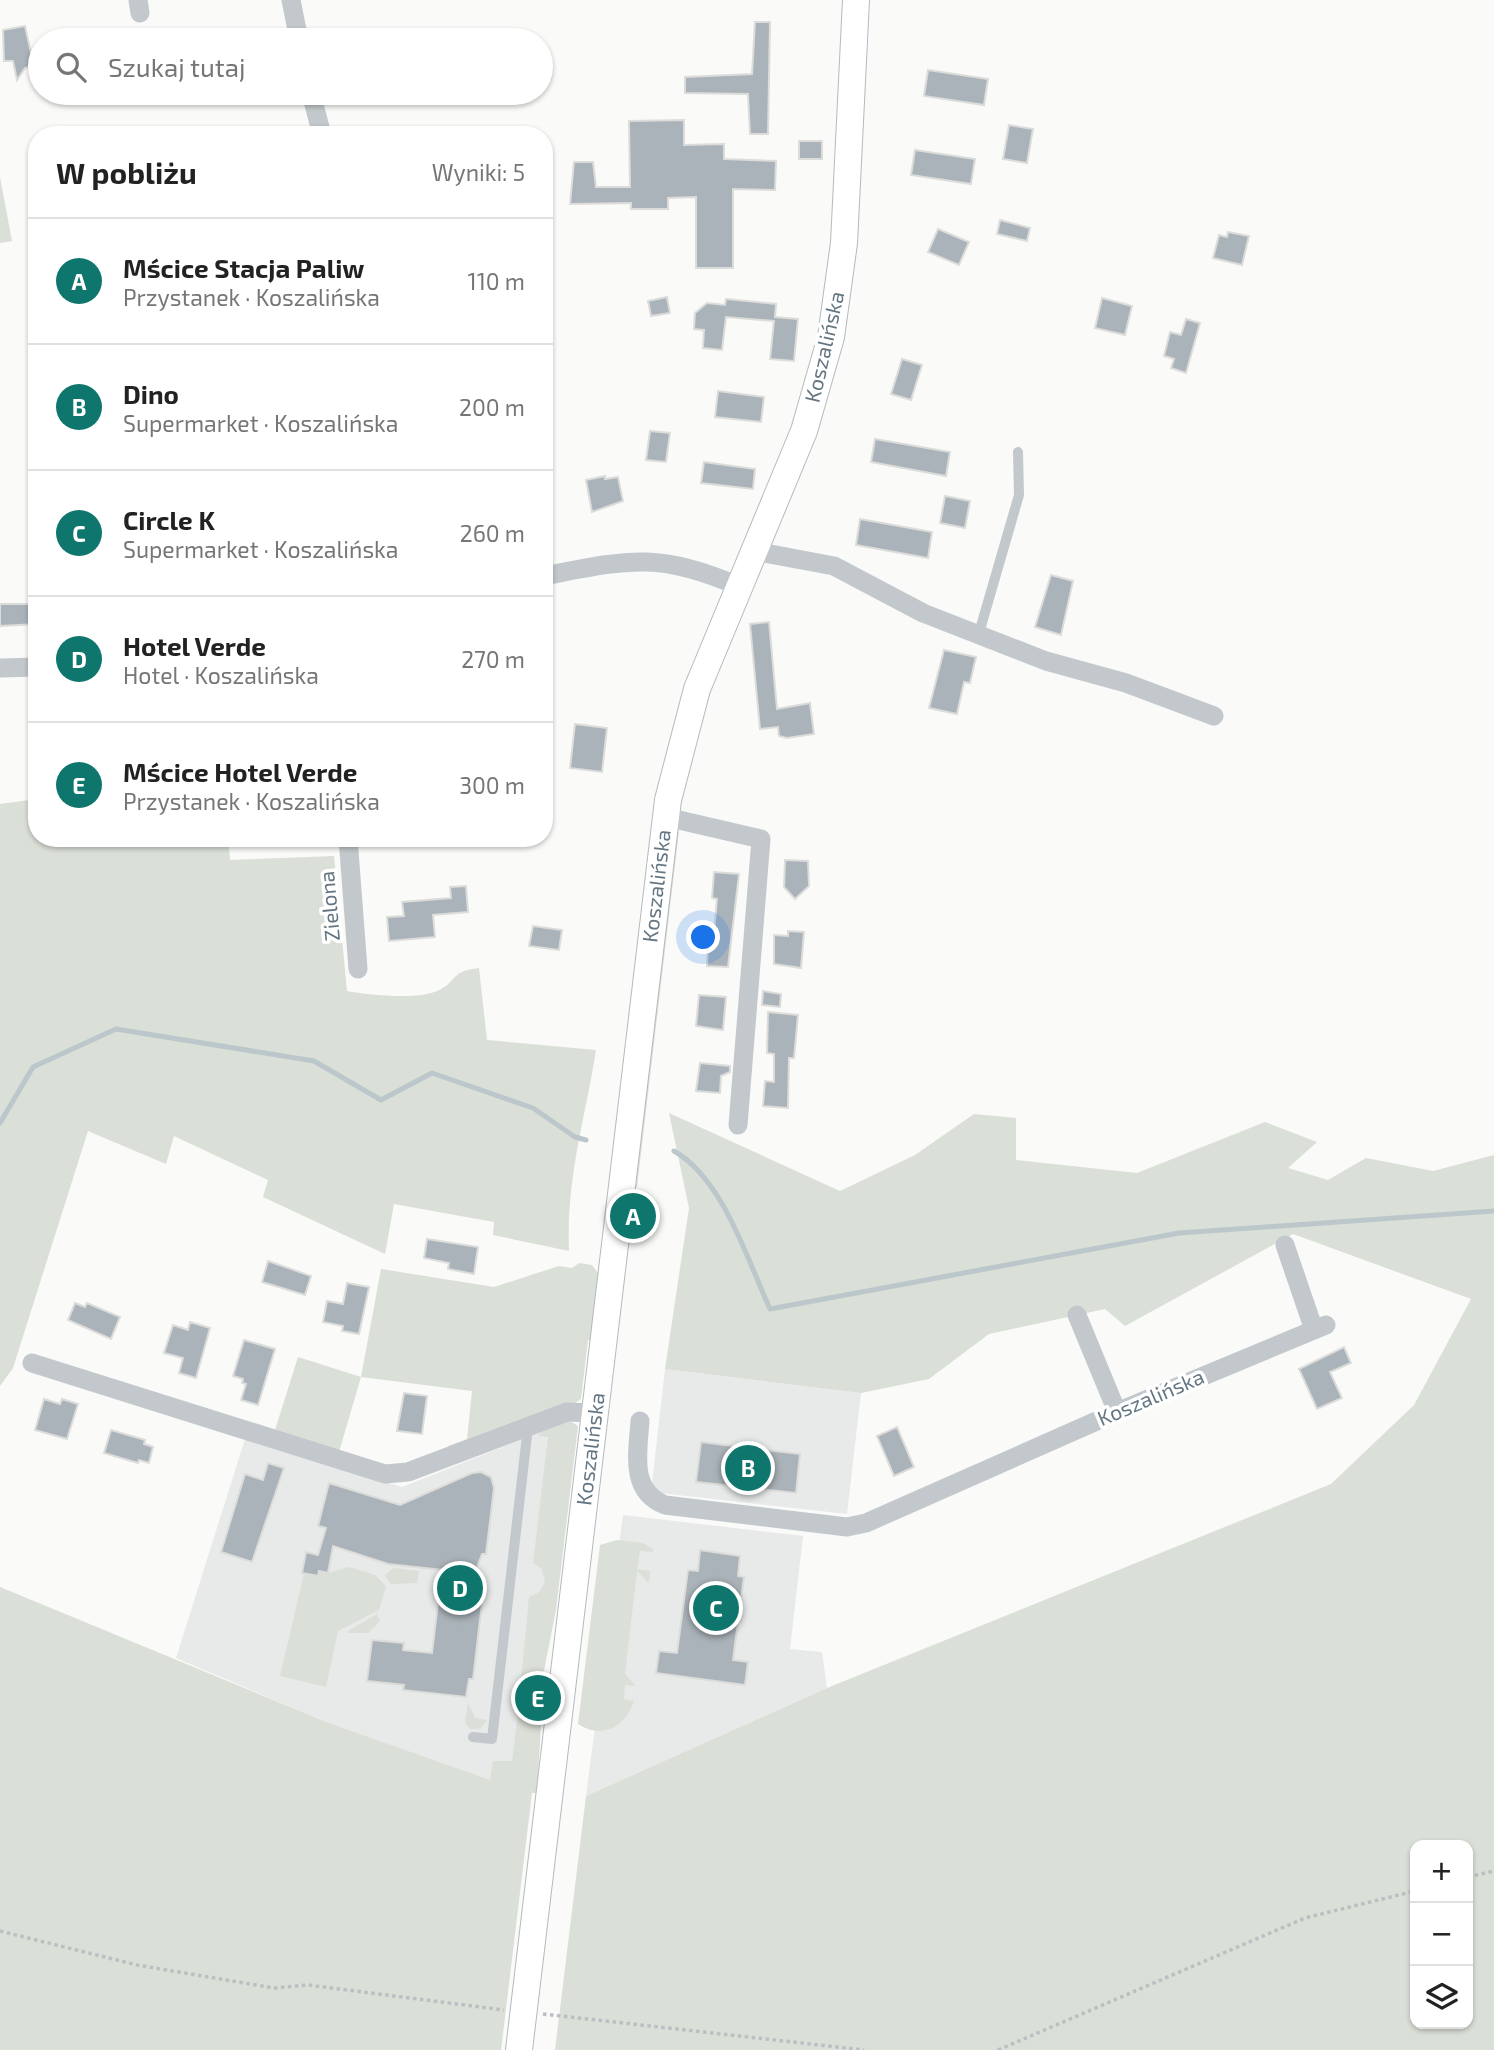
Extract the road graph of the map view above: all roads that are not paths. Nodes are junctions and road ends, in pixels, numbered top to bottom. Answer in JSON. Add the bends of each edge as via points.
{"nodes":[{"id":1,"x":290,"y":0,"type":"edge"},
{"id":2,"x":856,"y":0,"type":"edge"},
{"id":3,"x":296,"y":28,"type":"edge"},
{"id":4,"x":314,"y":105,"type":"edge"},
{"id":5,"x":320,"y":126,"type":"edge"},
{"id":6,"x":1018,"y":452,"type":"dead end"},
{"id":7,"x":754,"y":551,"type":"junction"},
{"id":8,"x":553,"y":575,"type":"edge"},
{"id":9,"x":738,"y":586,"type":"junction"},
{"id":10,"x":979,"y":633,"type":"junction"},
{"id":11,"x":28,"y":667,"type":"edge"},
{"id":12,"x":0,"y":668,"type":"edge"},
{"id":13,"x":1214,"y":716,"type":"dead end"},
{"id":14,"x":666,"y":817,"type":"junction"},
{"id":15,"x":349,"y":847,"type":"edge"},
{"id":16,"x":358,"y":969,"type":"dead end"},
{"id":17,"x":738,"y":1125,"type":"dead end"},
{"id":18,"x":1285,"y":1245,"type":"dead end"},
{"id":19,"x":1077,"y":1315,"type":"dead end"},
{"id":20,"x":32,"y":1363,"type":"dead end"},
{"id":21,"x":1117,"y":1412,"type":"junction"},
{"id":22,"x":594,"y":1413,"type":"junction"},
{"id":23,"x":640,"y":1421,"type":"dead end"},
{"id":24,"x":528,"y":1426,"type":"junction"},
{"id":25,"x":473,"y":1737,"type":"dead end"},
{"id":26,"x":519,"y":2050,"type":"edge"}],
"edges":[{"from":1,"to":3,"type":"street"},
{"from":2,"to":7,"type":"main road","name":"Koszalińska","via":[[846,214],[836,310],[804,431]]},
{"from":4,"to":5,"type":"street"},
{"from":6,"to":10,"type":"lane","via":[[1019,495]]},
{"from":7,"to":9,"type":"main road","name":"Koszalińska"},
{"from":7,"to":10,"type":"street","via":[[834,566],[923,613]]},
{"from":8,"to":9,"type":"street","via":[[646,560],[711,574]]},
{"from":9,"to":14,"type":"main road","name":"Koszalińska","via":[[692,704]]},
{"from":10,"to":13,"type":"street","via":[[1045,661],[1126,683]]},
{"from":11,"to":12,"type":"street"},
{"from":14,"to":17,"type":"street","via":[[761,839]]},
{"from":14,"to":22,"type":"main road","name":"Koszalińska"},
{"from":15,"to":16,"type":"street","name":"Zielona"},
{"from":18,"to":21,"type":"street","name":"Koszalińska","via":[[1320,1327]]},
{"from":19,"to":21,"type":"street"},
{"from":20,"to":24,"type":"street","via":[[385,1474],[408,1472]]},
{"from":21,"to":23,"type":"street","name":"Koszalińska","via":[[866,1523],[847,1527],[655,1501],[640,1482]]},
{"from":22,"to":24,"type":"street","via":[[567,1412]]},
{"from":22,"to":26,"type":"main road","name":"Koszalińska"},
{"from":24,"to":25,"type":"lane","via":[[492,1739]]}]}
